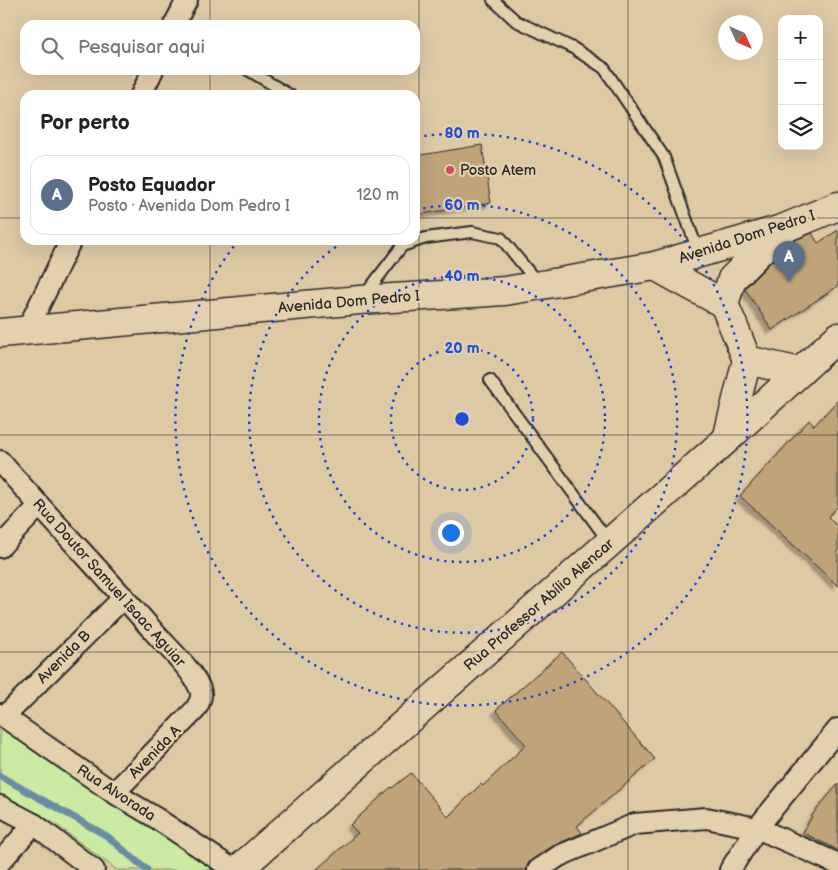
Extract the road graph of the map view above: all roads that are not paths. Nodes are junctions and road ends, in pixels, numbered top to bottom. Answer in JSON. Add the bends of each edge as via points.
{"nodes":[{"id":1,"x":187,"y":0,"type":"edge"},
{"id":2,"x":493,"y":0,"type":"edge"},
{"id":3,"x":177,"y":20,"type":"edge"},
{"id":4,"x":151,"y":75,"type":"edge"},
{"id":5,"x":256,"y":75,"type":"edge"},
{"id":6,"x":143,"y":90,"type":"edge"},
{"id":7,"x":282,"y":90,"type":"edge"},
{"id":8,"x":838,"y":206,"type":"edge"},
{"id":9,"x":782,"y":229,"type":"junction"},
{"id":10,"x":420,"y":240,"type":"edge"},
{"id":11,"x":69,"y":245,"type":"edge"},
{"id":12,"x":405,"y":245,"type":"edge"},
{"id":13,"x":698,"y":253,"type":"junction"},
{"id":14,"x":655,"y":266,"type":"junction"},
{"id":15,"x":540,"y":285,"type":"junction"},
{"id":16,"x":360,"y":300,"type":"junction"},
{"id":17,"x":724,"y":304,"type":"junction"},
{"id":18,"x":27,"y":330,"type":"junction"},
{"id":19,"x":0,"y":333,"type":"edge"},
{"id":20,"x":838,"y":337,"type":"edge"},
{"id":21,"x":747,"y":360,"type":"junction"},
{"id":22,"x":800,"y":372,"type":"junction"},
{"id":23,"x":490,"y":380,"type":"dead end"},
{"id":24,"x":727,"y":439,"type":"junction"},
{"id":25,"x":0,"y":461,"type":"edge"},
{"id":26,"x":39,"y":506,"type":"junction"},
{"id":27,"x":609,"y":543,"type":"junction"},
{"id":28,"x":0,"y":547,"type":"edge"},
{"id":29,"x":124,"y":596,"type":"junction"},
{"id":30,"x":195,"y":710,"type":"joint"},
{"id":31,"x":2,"y":716,"type":"edge"},
{"id":32,"x":838,"y":728,"type":"edge"},
{"id":33,"x":114,"y":793,"type":"junction"},
{"id":34,"x":0,"y":806,"type":"edge"},
{"id":35,"x":34,"y":824,"type":"junction"},
{"id":36,"x":757,"y":828,"type":"junction"},
{"id":37,"x":0,"y":862,"type":"edge"},
{"id":38,"x":838,"y":864,"type":"edge"},
{"id":39,"x":94,"y":870,"type":"edge"},
{"id":40,"x":234,"y":870,"type":"edge"},
{"id":41,"x":238,"y":870,"type":"edge"},
{"id":42,"x":538,"y":870,"type":"edge"},
{"id":43,"x":730,"y":870,"type":"edge"}],
"edges":[{"from":1,"to":3,"type":"street"},
{"from":2,"to":13,"type":"lane","via":[[516,21],[573,48],[604,68],[664,157]]},
{"from":4,"to":6,"type":"street"},
{"from":5,"to":7,"type":"lane"},
{"from":8,"to":9,"type":"street","name":"Avenida Dom Pedro I"},
{"from":9,"to":13,"type":"street","name":"Avenida Dom Pedro I"},
{"from":9,"to":17,"type":"street","via":[[732,279]]},
{"from":10,"to":15,"type":"lane","via":[[472,232],[501,238]]},
{"from":11,"to":18,"type":"street"},
{"from":12,"to":16,"type":"lane"},
{"from":13,"to":14,"type":"street","name":"Avenida Dom Pedro I"},
{"from":14,"to":15,"type":"street","name":"Avenida Dom Pedro I"},
{"from":14,"to":17,"type":"street"},
{"from":15,"to":16,"type":"street","name":"Avenida Dom Pedro I","via":[[505,291]]},
{"from":16,"to":18,"type":"street","name":"Avenida Dom Pedro I"},
{"from":17,"to":21,"type":"street"},
{"from":18,"to":19,"type":"street","name":"Avenida Dom Pedro I"},
{"from":20,"to":22,"type":"street","name":"Rua Professor Abílio Alencar"},
{"from":21,"to":22,"type":"street"},
{"from":21,"to":24,"type":"street"},
{"from":22,"to":24,"type":"street","name":"Rua Professor Abílio Alencar"},
{"from":23,"to":27,"type":"lane"},
{"from":24,"to":27,"type":"street","name":"Rua Professor Abílio Alencar"},
{"from":25,"to":26,"type":"street","name":"Rua Doutor Samuel Isaac Aguiar"},
{"from":26,"to":28,"type":"street"},
{"from":26,"to":29,"type":"street","name":"Rua Doutor Samuel Isaac Aguiar"},
{"from":27,"to":41,"type":"street","name":"Rua Professor Abílio Alencar"},
{"from":29,"to":30,"type":"street","name":"Rua Doutor Samuel Isaac Aguiar","via":[[192,675],[201,690]]},
{"from":29,"to":31,"type":"street","name":"Avenida B"},
{"from":30,"to":33,"type":"street","name":"Avenida A"},
{"from":31,"to":33,"type":"street","name":"Rua Alvorada"},
{"from":32,"to":36,"type":"street"},
{"from":33,"to":40,"type":"street","name":"Rua Alvorada"},
{"from":34,"to":35,"type":"street"},
{"from":35,"to":37,"type":"street"},
{"from":35,"to":39,"type":"street"},
{"from":36,"to":38,"type":"street"},
{"from":36,"to":42,"type":"street","via":[[706,818],[635,824],[558,856]]},
{"from":36,"to":43,"type":"street"}]}
